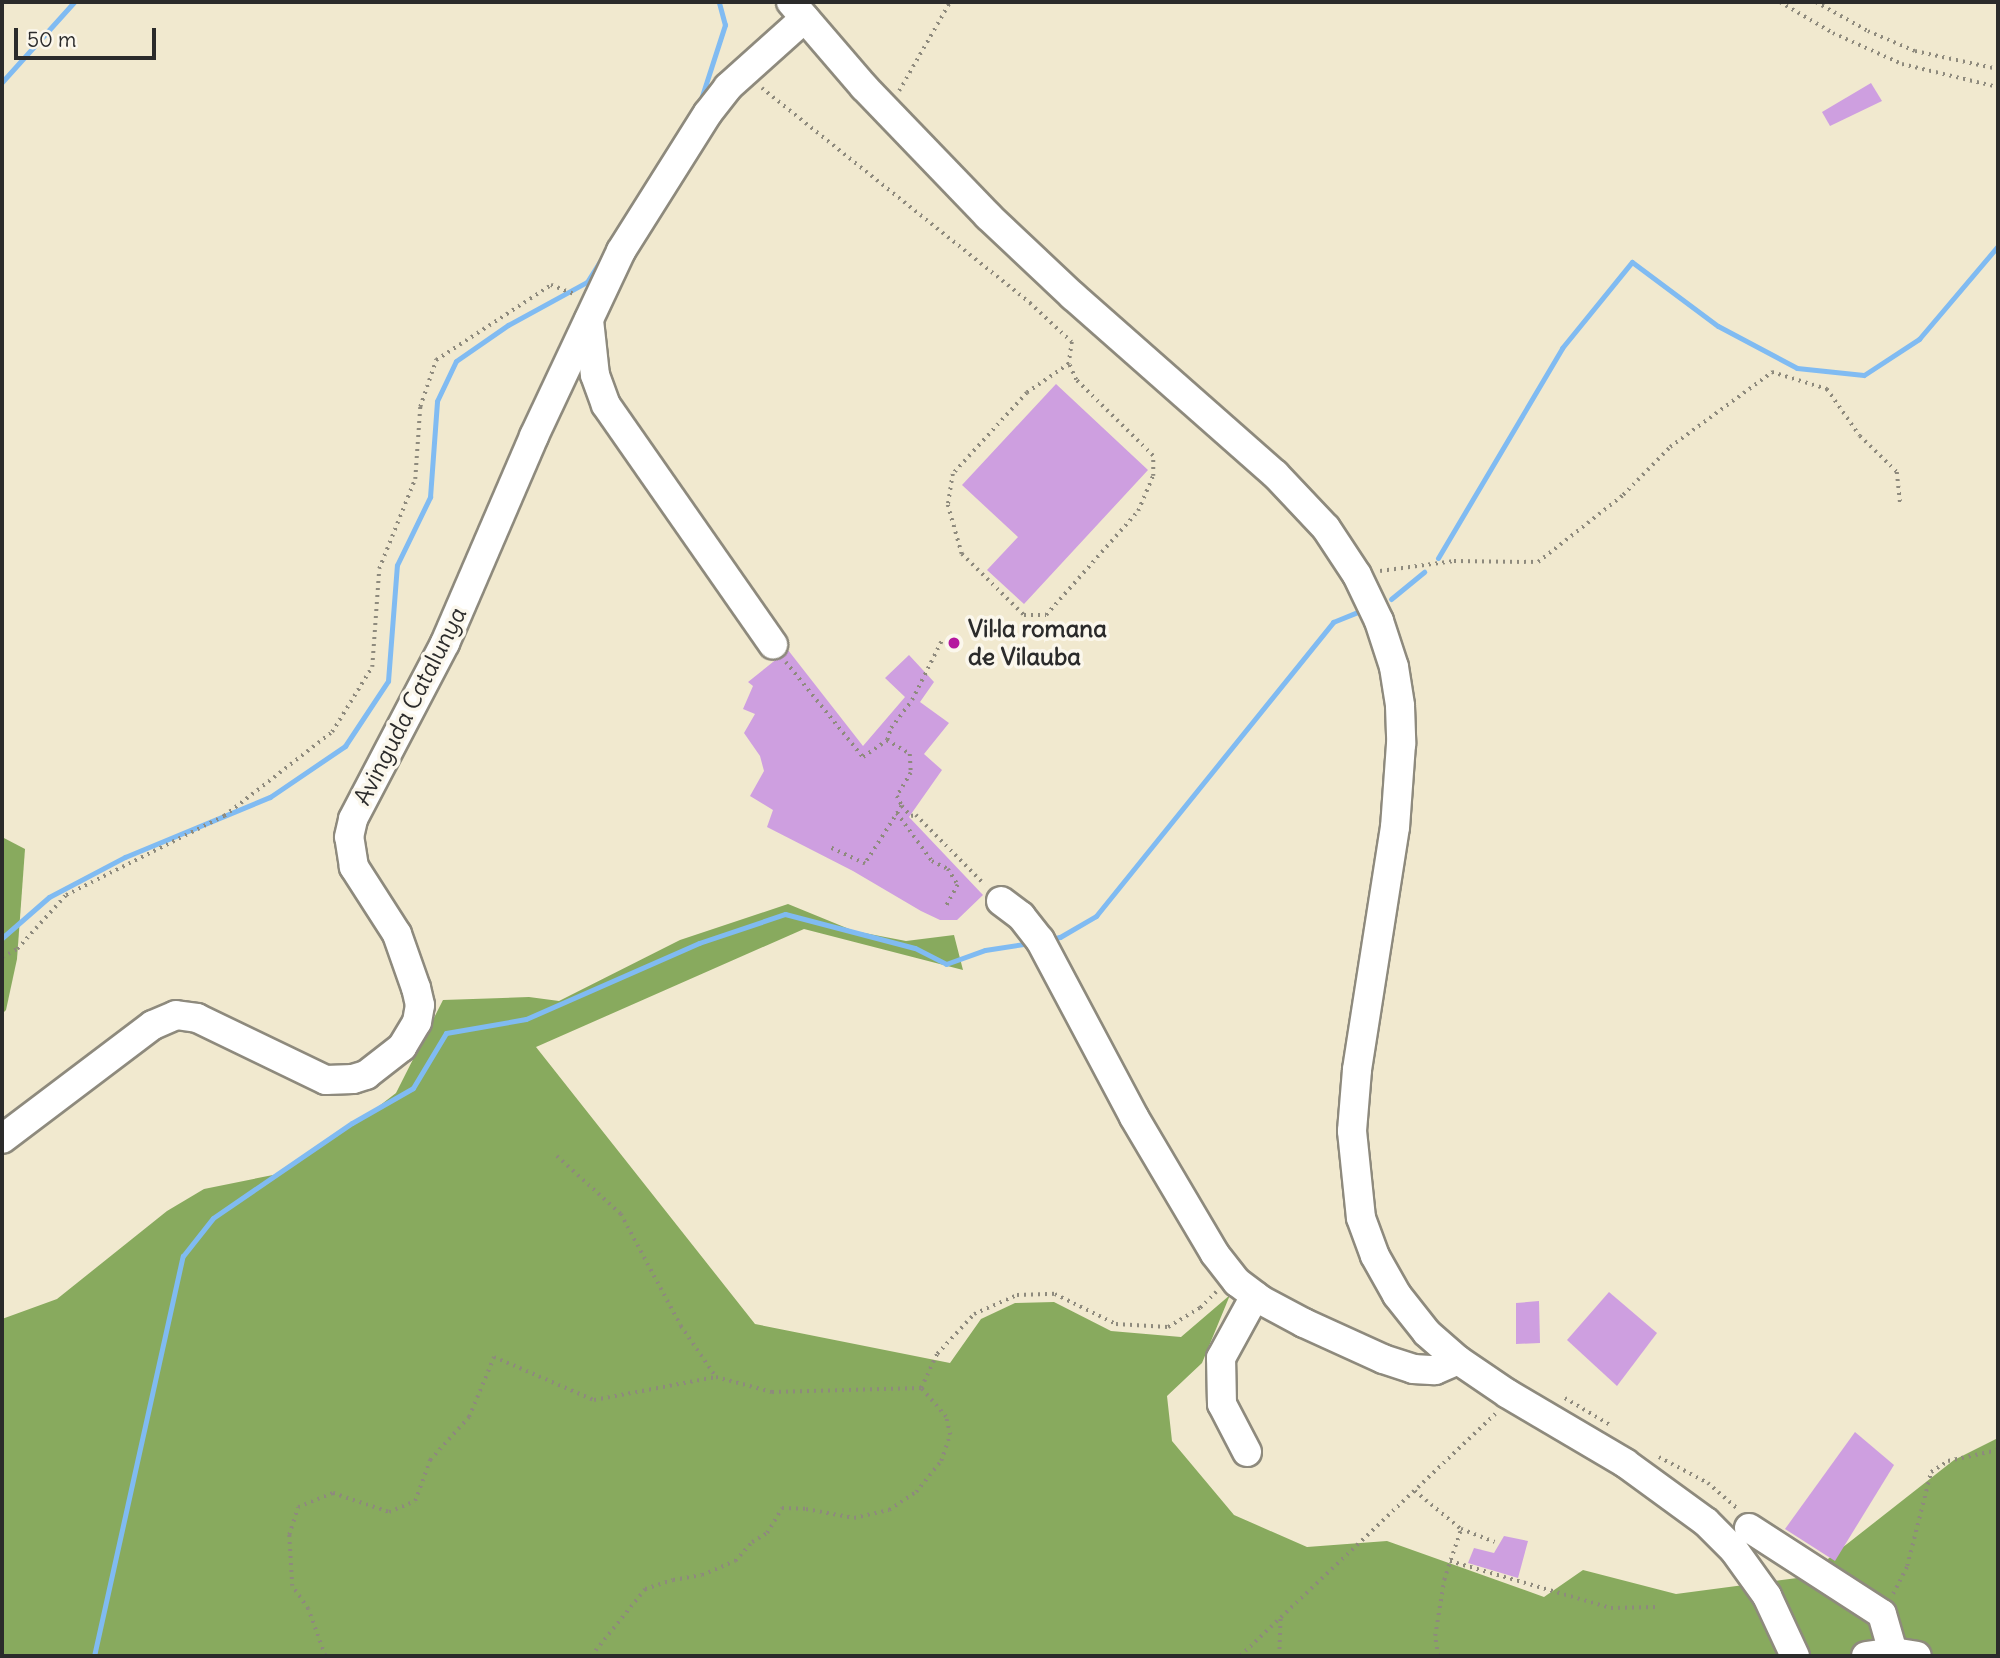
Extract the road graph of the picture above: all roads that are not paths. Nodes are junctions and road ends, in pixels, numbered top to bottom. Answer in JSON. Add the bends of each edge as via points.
{"nodes":[{"id":1,"x":798,"y":10,"type":"edge"},
{"id":2,"x":593,"y":311,"type":"junction"},
{"id":3,"x":772,"y":644,"type":"road end"},
{"id":4,"x":1001,"y":901,"type":"road end"},
{"id":5,"x":2,"y":1139,"type":"edge"},
{"id":6,"x":1246,"y":1289,"type":"junction"},
{"id":7,"x":1458,"y":1360,"type":"junction"},
{"id":8,"x":1247,"y":1452,"type":"dead end"},
{"id":9,"x":1749,"y":1528,"type":"dead end"},
{"id":10,"x":1892,"y":1655,"type":"edge"},
{"id":11,"x":1795,"y":1656,"type":"edge"}],
"edges":[{"from":1,"to":2,"type":"street","name":"Avinguda Catalunya","via":[[708,113],[621,251]]},
{"from":1,"to":7,"type":"street","via":[[988,216],[1275,474],[1326,528],[1357,575],[1394,667],[1401,744],[1395,827],[1357,1070],[1352,1131],[1355,1178],[1361,1218],[1397,1295],[1427,1333]]},
{"from":2,"to":3,"type":"street","via":[[595,375],[607,405]]},
{"from":2,"to":5,"type":"street","name":"Avinguda Catalunya","via":[[445,643],[353,819],[349,852],[354,867],[397,934],[420,1005],[402,1047],[366,1074],[326,1080],[197,1018],[176,1015],[153,1025]]},
{"from":4,"to":6,"type":"street","via":[[1041,940],[1201,1233]]},
{"from":6,"to":7,"type":"street","via":[[1342,1342],[1413,1369],[1435,1370]]},
{"from":6,"to":8,"type":"street","via":[[1222,1358],[1222,1404]]},
{"from":7,"to":11,"type":"street","via":[[1625,1463],[1706,1522],[1734,1550],[1767,1596]]},
{"from":9,"to":10,"type":"street","via":[[1882,1614]]}]}
